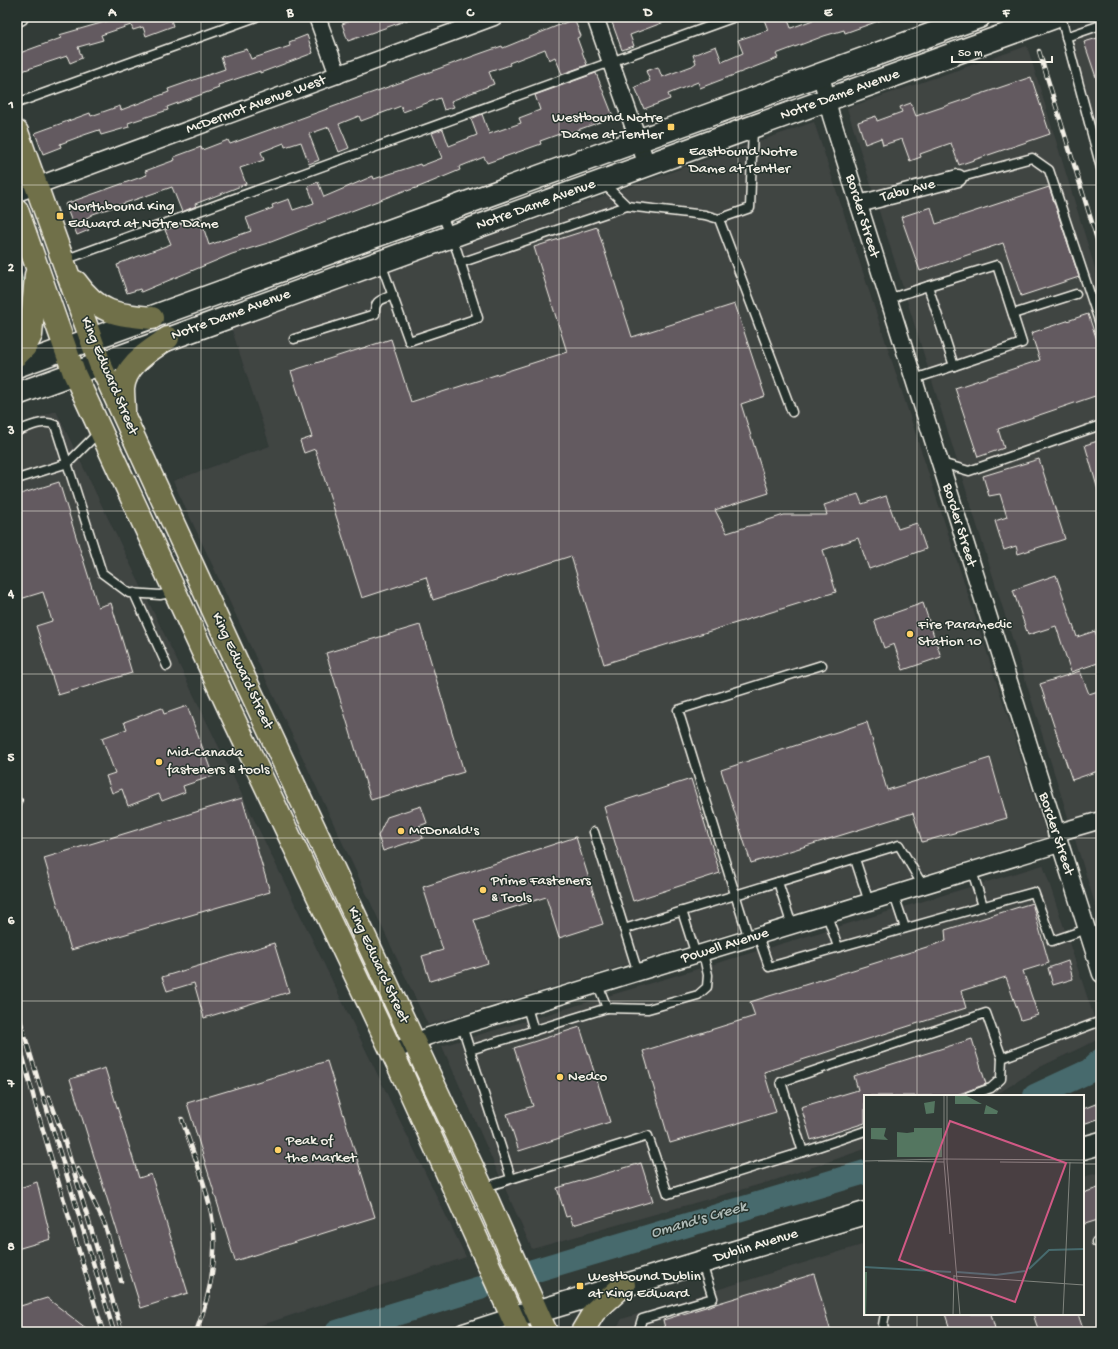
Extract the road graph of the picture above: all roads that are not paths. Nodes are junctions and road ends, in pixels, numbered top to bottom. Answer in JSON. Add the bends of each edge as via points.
{"nodes":[{"id":1,"x":256,"y":17,"type":"edge"},
{"id":2,"x":317,"y":17,"type":"edge"},
{"id":3,"x":494,"y":17,"type":"edge"},
{"id":4,"x":595,"y":17,"type":"edge"},
{"id":5,"x":735,"y":17,"type":"edge"},
{"id":6,"x":1055,"y":17,"type":"edge"},
{"id":7,"x":1061,"y":17,"type":"edge"},
{"id":8,"x":974,"y":18,"type":"edge"},
{"id":9,"x":1101,"y":25,"type":"edge"},
{"id":10,"x":1066,"y":37,"type":"junction"},
{"id":11,"x":611,"y":62,"type":"junction"},
{"id":12,"x":338,"y":75,"type":"junction"},
{"id":13,"x":821,"y":75,"type":"junction"},
{"id":14,"x":826,"y":100,"type":"junction"},
{"id":15,"x":17,"y":102,"type":"edge"},
{"id":16,"x":754,"y":126,"type":"junction"},
{"id":17,"x":17,"y":132,"type":"edge"},
{"id":18,"x":638,"y":140,"type":"junction"},
{"id":19,"x":647,"y":165,"type":"junction"},
{"id":20,"x":1101,"y":168,"type":"edge"},
{"id":21,"x":958,"y":178,"type":"joint"},
{"id":22,"x":601,"y":181,"type":"junction"},
{"id":23,"x":27,"y":189,"type":"edge"},
{"id":24,"x":859,"y":204,"type":"junction"},
{"id":25,"x":627,"y":206,"type":"junction"},
{"id":26,"x":17,"y":210,"type":"edge"},
{"id":27,"x":441,"y":213,"type":"junction"},
{"id":28,"x":719,"y":219,"type":"junction"},
{"id":29,"x":450,"y":236,"type":"junction"},
{"id":30,"x":380,"y":261,"type":"junction"},
{"id":31,"x":460,"y":262,"type":"junction"},
{"id":32,"x":64,"y":264,"type":"junction"},
{"id":33,"x":37,"y":266,"type":"junction"},
{"id":34,"x":928,"y":286,"type":"junction"},
{"id":35,"x":1076,"y":294,"type":"dead end"},
{"id":36,"x":393,"y":295,"type":"junction"},
{"id":37,"x":888,"y":299,"type":"junction"},
{"id":38,"x":1013,"y":314,"type":"junction"},
{"id":39,"x":152,"y":318,"type":"junction"},
{"id":40,"x":1101,"y":327,"type":"edge"},
{"id":41,"x":168,"y":338,"type":"junction"},
{"id":42,"x":294,"y":338,"type":"dead end"},
{"id":43,"x":91,"y":340,"type":"junction"},
{"id":44,"x":65,"y":348,"type":"junction"},
{"id":45,"x":17,"y":355,"type":"edge"},
{"id":46,"x":100,"y":364,"type":"junction"},
{"id":47,"x":17,"y":366,"type":"edge"},
{"id":48,"x":954,"y":366,"type":"junction"},
{"id":49,"x":74,"y":373,"type":"junction"},
{"id":50,"x":914,"y":379,"type":"junction"},
{"id":51,"x":17,"y":394,"type":"edge"},
{"id":52,"x":792,"y":412,"type":"dead end"},
{"id":53,"x":124,"y":414,"type":"junction"},
{"id":54,"x":1101,"y":425,"type":"edge"},
{"id":55,"x":101,"y":430,"type":"junction"},
{"id":56,"x":17,"y":431,"type":"edge"},
{"id":57,"x":68,"y":463,"type":"junction"},
{"id":58,"x":940,"y":463,"type":"junction"},
{"id":59,"x":17,"y":480,"type":"edge"},
{"id":60,"x":176,"y":592,"type":"junction"},
{"id":61,"x":134,"y":593,"type":"junction"},
{"id":62,"x":822,"y":665,"type":"dead end"},
{"id":63,"x":167,"y":666,"type":"dead end"},
{"id":64,"x":1101,"y":820,"type":"edge"},
{"id":65,"x":594,"y":832,"type":"dead end"},
{"id":66,"x":1058,"y":839,"type":"junction"},
{"id":67,"x":855,"y":859,"type":"junction"},
{"id":68,"x":972,"y":871,"type":"junction"},
{"id":69,"x":778,"y":882,"type":"junction"},
{"id":70,"x":922,"y":886,"type":"junction"},
{"id":71,"x":343,"y":889,"type":"junction"},
{"id":72,"x":894,"y":894,"type":"junction"},
{"id":73,"x":736,"y":895,"type":"junction"},
{"id":74,"x":320,"y":900,"type":"junction"},
{"id":75,"x":869,"y":902,"type":"junction"},
{"id":76,"x":983,"y":906,"type":"junction"},
{"id":77,"x":682,"y":911,"type":"junction"},
{"id":78,"x":827,"y":915,"type":"junction"},
{"id":79,"x":792,"y":926,"type":"junction"},
{"id":80,"x":905,"y":928,"type":"junction"},
{"id":81,"x":624,"y":929,"type":"junction"},
{"id":82,"x":1087,"y":929,"type":"junction"},
{"id":83,"x":754,"y":937,"type":"junction"},
{"id":84,"x":838,"y":947,"type":"junction"},
{"id":85,"x":699,"y":954,"type":"junction"},
{"id":86,"x":638,"y":973,"type":"junction"},
{"id":87,"x":1101,"y":974,"type":"edge"},
{"id":88,"x":598,"y":985,"type":"junction"},
{"id":89,"x":527,"y":1006,"type":"junction"},
{"id":90,"x":607,"y":1008,"type":"junction"},
{"id":91,"x":1101,"y":1021,"type":"edge"},
{"id":92,"x":462,"y":1026,"type":"junction"},
{"id":93,"x":534,"y":1031,"type":"junction"},
{"id":94,"x":414,"y":1042,"type":"junction"},
{"id":95,"x":470,"y":1050,"type":"junction"},
{"id":96,"x":392,"y":1052,"type":"junction"},
{"id":97,"x":1002,"y":1058,"type":"junction"},
{"id":98,"x":972,"y":1095,"type":"edge"},
{"id":99,"x":864,"y":1131,"type":"edge"},
{"id":100,"x":1101,"y":1143,"type":"edge"},
{"id":101,"x":1084,"y":1148,"type":"edge"},
{"id":102,"x":803,"y":1152,"type":"junction"},
{"id":103,"x":511,"y":1178,"type":"junction"},
{"id":104,"x":478,"y":1179,"type":"junction"},
{"id":105,"x":450,"y":1180,"type":"junction"},
{"id":106,"x":864,"y":1213,"type":"edge"},
{"id":107,"x":701,"y":1262,"type":"junction"},
{"id":108,"x":624,"y":1286,"type":"junction"},
{"id":109,"x":536,"y":1312,"type":"junction"},
{"id":110,"x":885,"y":1315,"type":"edge"},
{"id":111,"x":516,"y":1324,"type":"edge"},
{"id":112,"x":463,"y":1332,"type":"edge"},
{"id":113,"x":546,"y":1332,"type":"edge"},
{"id":114,"x":582,"y":1332,"type":"edge"},
{"id":115,"x":638,"y":1332,"type":"edge"},
{"id":116,"x":885,"y":1332,"type":"edge"}],
"edges":[{"from":1,"to":15,"type":"lane"},
{"from":2,"to":12,"type":"street"},
{"from":3,"to":12,"type":"street","name":"McDermot Avenue West"},
{"from":4,"to":11,"type":"street"},
{"from":5,"to":11,"type":"lane"},
{"from":6,"to":14,"type":"main road","name":"Notre Dame Avenue"},
{"from":7,"to":10,"type":"lane"},
{"from":8,"to":13,"type":"main road","name":"Notre Dame Avenue"},
{"from":9,"to":10,"type":"lane"},
{"from":10,"to":20,"type":"lane"},
{"from":11,"to":18,"type":"street"},
{"from":11,"to":32,"type":"lane"},
{"from":12,"to":23,"type":"street","name":"McDermot Avenue West"},
{"from":13,"to":14,"type":"street","name":"Border Street"},
{"from":13,"to":18,"type":"main road","name":"Notre Dame Avenue"},
{"from":14,"to":16,"type":"main road","name":"Notre Dame Avenue"},
{"from":14,"to":24,"type":"street","name":"Border Street"},
{"from":16,"to":19,"type":"main road","name":"Notre Dame Avenue"},
{"from":16,"to":28,"type":"lane","via":[[750,208]]},
{"from":17,"to":23,"type":"main road","name":"King Edward Street"},
{"from":18,"to":19,"type":"street"},
{"from":18,"to":27,"type":"main road","name":"Notre Dame Avenue"},
{"from":19,"to":22,"type":"main road","name":"Notre Dame Avenue"},
{"from":21,"to":24,"type":"street","name":"Tabu Ave"},
{"from":21,"to":40,"type":"lane","via":[[1032,158],[1049,170]]},
{"from":22,"to":25,"type":"lane"},
{"from":22,"to":29,"type":"main road","name":"Notre Dame Avenue"},
{"from":23,"to":32,"type":"main road","name":"King Edward Street"},
{"from":24,"to":37,"type":"street","name":"Border Street"},
{"from":25,"to":28,"type":"lane","via":[[705,215]]},
{"from":25,"to":31,"type":"lane"},
{"from":26,"to":33,"type":"main road","name":"King Edward Street"},
{"from":27,"to":29,"type":"lane"},
{"from":27,"to":39,"type":"main road","name":"Notre Dame Avenue"},
{"from":28,"to":52,"type":"lane"},
{"from":29,"to":30,"type":"main road","name":"Notre Dame Avenue"},
{"from":29,"to":31,"type":"lane"},
{"from":30,"to":36,"type":"lane"},
{"from":30,"to":41,"type":"main road","name":"Notre Dame Avenue"},
{"from":31,"to":36,"type":"lane","via":[[478,318],[409,341]]},
{"from":32,"to":39,"type":"main road","via":[[94,304],[121,315]]},
{"from":32,"to":43,"type":"main road","name":"King Edward Street"},
{"from":33,"to":44,"type":"main road","name":"King Edward Street"},
{"from":33,"to":45,"type":"main road","via":[[31,335]]},
{"from":34,"to":37,"type":"lane"},
{"from":34,"to":38,"type":"lane","via":[[997,265]]},
{"from":34,"to":48,"type":"lane"},
{"from":35,"to":38,"type":"lane"},
{"from":36,"to":42,"type":"lane","via":[[376,302],[375,314]]},
{"from":37,"to":50,"type":"street","name":"Border Street"},
{"from":38,"to":48,"type":"lane","via":[[1022,344]]},
{"from":39,"to":43,"type":"main road","name":"Notre Dame Avenue"},
{"from":41,"to":46,"type":"main road","name":"Notre Dame Avenue"},
{"from":41,"to":53,"type":"main road","via":[[140,358],[128,375],[123,388]]},
{"from":43,"to":44,"type":"main road","name":"Notre Dame Avenue"},
{"from":43,"to":46,"type":"main road","name":"King Edward Street"},
{"from":44,"to":47,"type":"main road","name":"Notre Dame Avenue"},
{"from":44,"to":49,"type":"main road","name":"King Edward Street"},
{"from":46,"to":49,"type":"main road","name":"Notre Dame Avenue"},
{"from":46,"to":53,"type":"main road","name":"King Edward Street"},
{"from":48,"to":50,"type":"lane"},
{"from":49,"to":51,"type":"main road","name":"Notre Dame Avenue"},
{"from":49,"to":55,"type":"main road","name":"King Edward Street"},
{"from":50,"to":58,"type":"street","name":"Border Street"},
{"from":53,"to":71,"type":"main road","name":"King Edward Street"},
{"from":54,"to":58,"type":"lane","via":[[969,471]]},
{"from":55,"to":57,"type":"lane"},
{"from":55,"to":60,"type":"main road","name":"King Edward Street"},
{"from":56,"to":57,"type":"lane","via":[[42,423],[49,422],[55,425]]},
{"from":57,"to":59,"type":"lane"},
{"from":57,"to":61,"type":"lane","via":[[102,573],[129,593]]},
{"from":58,"to":66,"type":"street","name":"Border Street"},
{"from":60,"to":61,"type":"lane","via":[[160,595]]},
{"from":60,"to":74,"type":"main road","name":"King Edward Street"},
{"from":61,"to":63,"type":"lane"},
{"from":62,"to":73,"type":"lane","via":[[678,710]]},
{"from":64,"to":66,"type":"street","name":"Powell Avenue"},
{"from":65,"to":81,"type":"lane"},
{"from":66,"to":68,"type":"street","name":"Powell Avenue"},
{"from":66,"to":82,"type":"street","name":"Border Street"},
{"from":67,"to":69,"type":"lane"},
{"from":67,"to":70,"type":"lane","via":[[899,845]]},
{"from":67,"to":75,"type":"lane"},
{"from":68,"to":70,"type":"street","name":"Powell Avenue"},
{"from":68,"to":76,"type":"lane"},
{"from":69,"to":73,"type":"lane"},
{"from":69,"to":79,"type":"lane"},
{"from":70,"to":72,"type":"street","name":"Powell Avenue"},
{"from":71,"to":74,"type":"main road"},
{"from":71,"to":94,"type":"main road","name":"King Edward Street"},
{"from":72,"to":75,"type":"street","name":"Powell Avenue"},
{"from":72,"to":80,"type":"lane"},
{"from":73,"to":77,"type":"lane"},
{"from":73,"to":83,"type":"lane"},
{"from":74,"to":96,"type":"main road","name":"King Edward Street"},
{"from":75,"to":78,"type":"street","name":"Powell Avenue"},
{"from":76,"to":80,"type":"lane"},
{"from":76,"to":82,"type":"lane","via":[[1034,892],[1052,941]]},
{"from":77,"to":81,"type":"lane"},
{"from":77,"to":85,"type":"lane"},
{"from":78,"to":79,"type":"street","name":"Powell Avenue"},
{"from":78,"to":84,"type":"lane"},
{"from":79,"to":83,"type":"street","name":"Powell Avenue"},
{"from":80,"to":84,"type":"lane"},
{"from":81,"to":86,"type":"lane"},
{"from":82,"to":87,"type":"street","name":"Border Street"},
{"from":83,"to":84,"type":"lane","via":[[769,967]]},
{"from":83,"to":85,"type":"street","name":"Powell Avenue"},
{"from":85,"to":86,"type":"street","name":"Powell Avenue"},
{"from":85,"to":90,"type":"lane","via":[[708,975],[707,987],[698,995],[648,1009]]},
{"from":86,"to":88,"type":"street","name":"Powell Avenue"},
{"from":88,"to":89,"type":"street","name":"Powell Avenue"},
{"from":88,"to":90,"type":"lane"},
{"from":89,"to":92,"type":"street","name":"Powell Avenue"},
{"from":89,"to":93,"type":"lane"},
{"from":90,"to":93,"type":"lane"},
{"from":91,"to":97,"type":"lane"},
{"from":92,"to":94,"type":"street","name":"Powell Avenue"},
{"from":92,"to":95,"type":"lane"},
{"from":93,"to":95,"type":"lane"},
{"from":94,"to":96,"type":"street","name":"Powell Avenue"},
{"from":94,"to":104,"type":"main road","name":"King Edward Street"},
{"from":95,"to":103,"type":"lane"},
{"from":96,"to":105,"type":"main road","name":"King Edward Street"},
{"from":97,"to":98,"type":"lane","via":[[1001,1079],[991,1088]]},
{"from":97,"to":102,"type":"lane","via":[[986,1013],[781,1082]]},
{"from":99,"to":102,"type":"lane"},
{"from":100,"to":101,"type":"main road"},
{"from":102,"to":103,"type":"lane","via":[[668,1194],[648,1136]]},
{"from":103,"to":104,"type":"lane"},
{"from":104,"to":105,"type":"main road"},
{"from":104,"to":109,"type":"main road","name":"King Edward Street"},
{"from":105,"to":111,"type":"main road","name":"King Edward Street"},
{"from":106,"to":107,"type":"main road","name":"Dublin Avenue"},
{"from":107,"to":108,"type":"main road","name":"Dublin Avenue"},
{"from":107,"to":115,"type":"lane","via":[[713,1298],[642,1319]]},
{"from":108,"to":109,"type":"main road","name":"Dublin Avenue"},
{"from":108,"to":114,"type":"main road","via":[[594,1312]]},
{"from":109,"to":111,"type":"main road","name":"Dublin Avenue"},
{"from":109,"to":113,"type":"main road","name":"King Edward Street"},
{"from":110,"to":116,"type":"lane"},
{"from":111,"to":112,"type":"street","name":"Dublin Avenue"}]}
